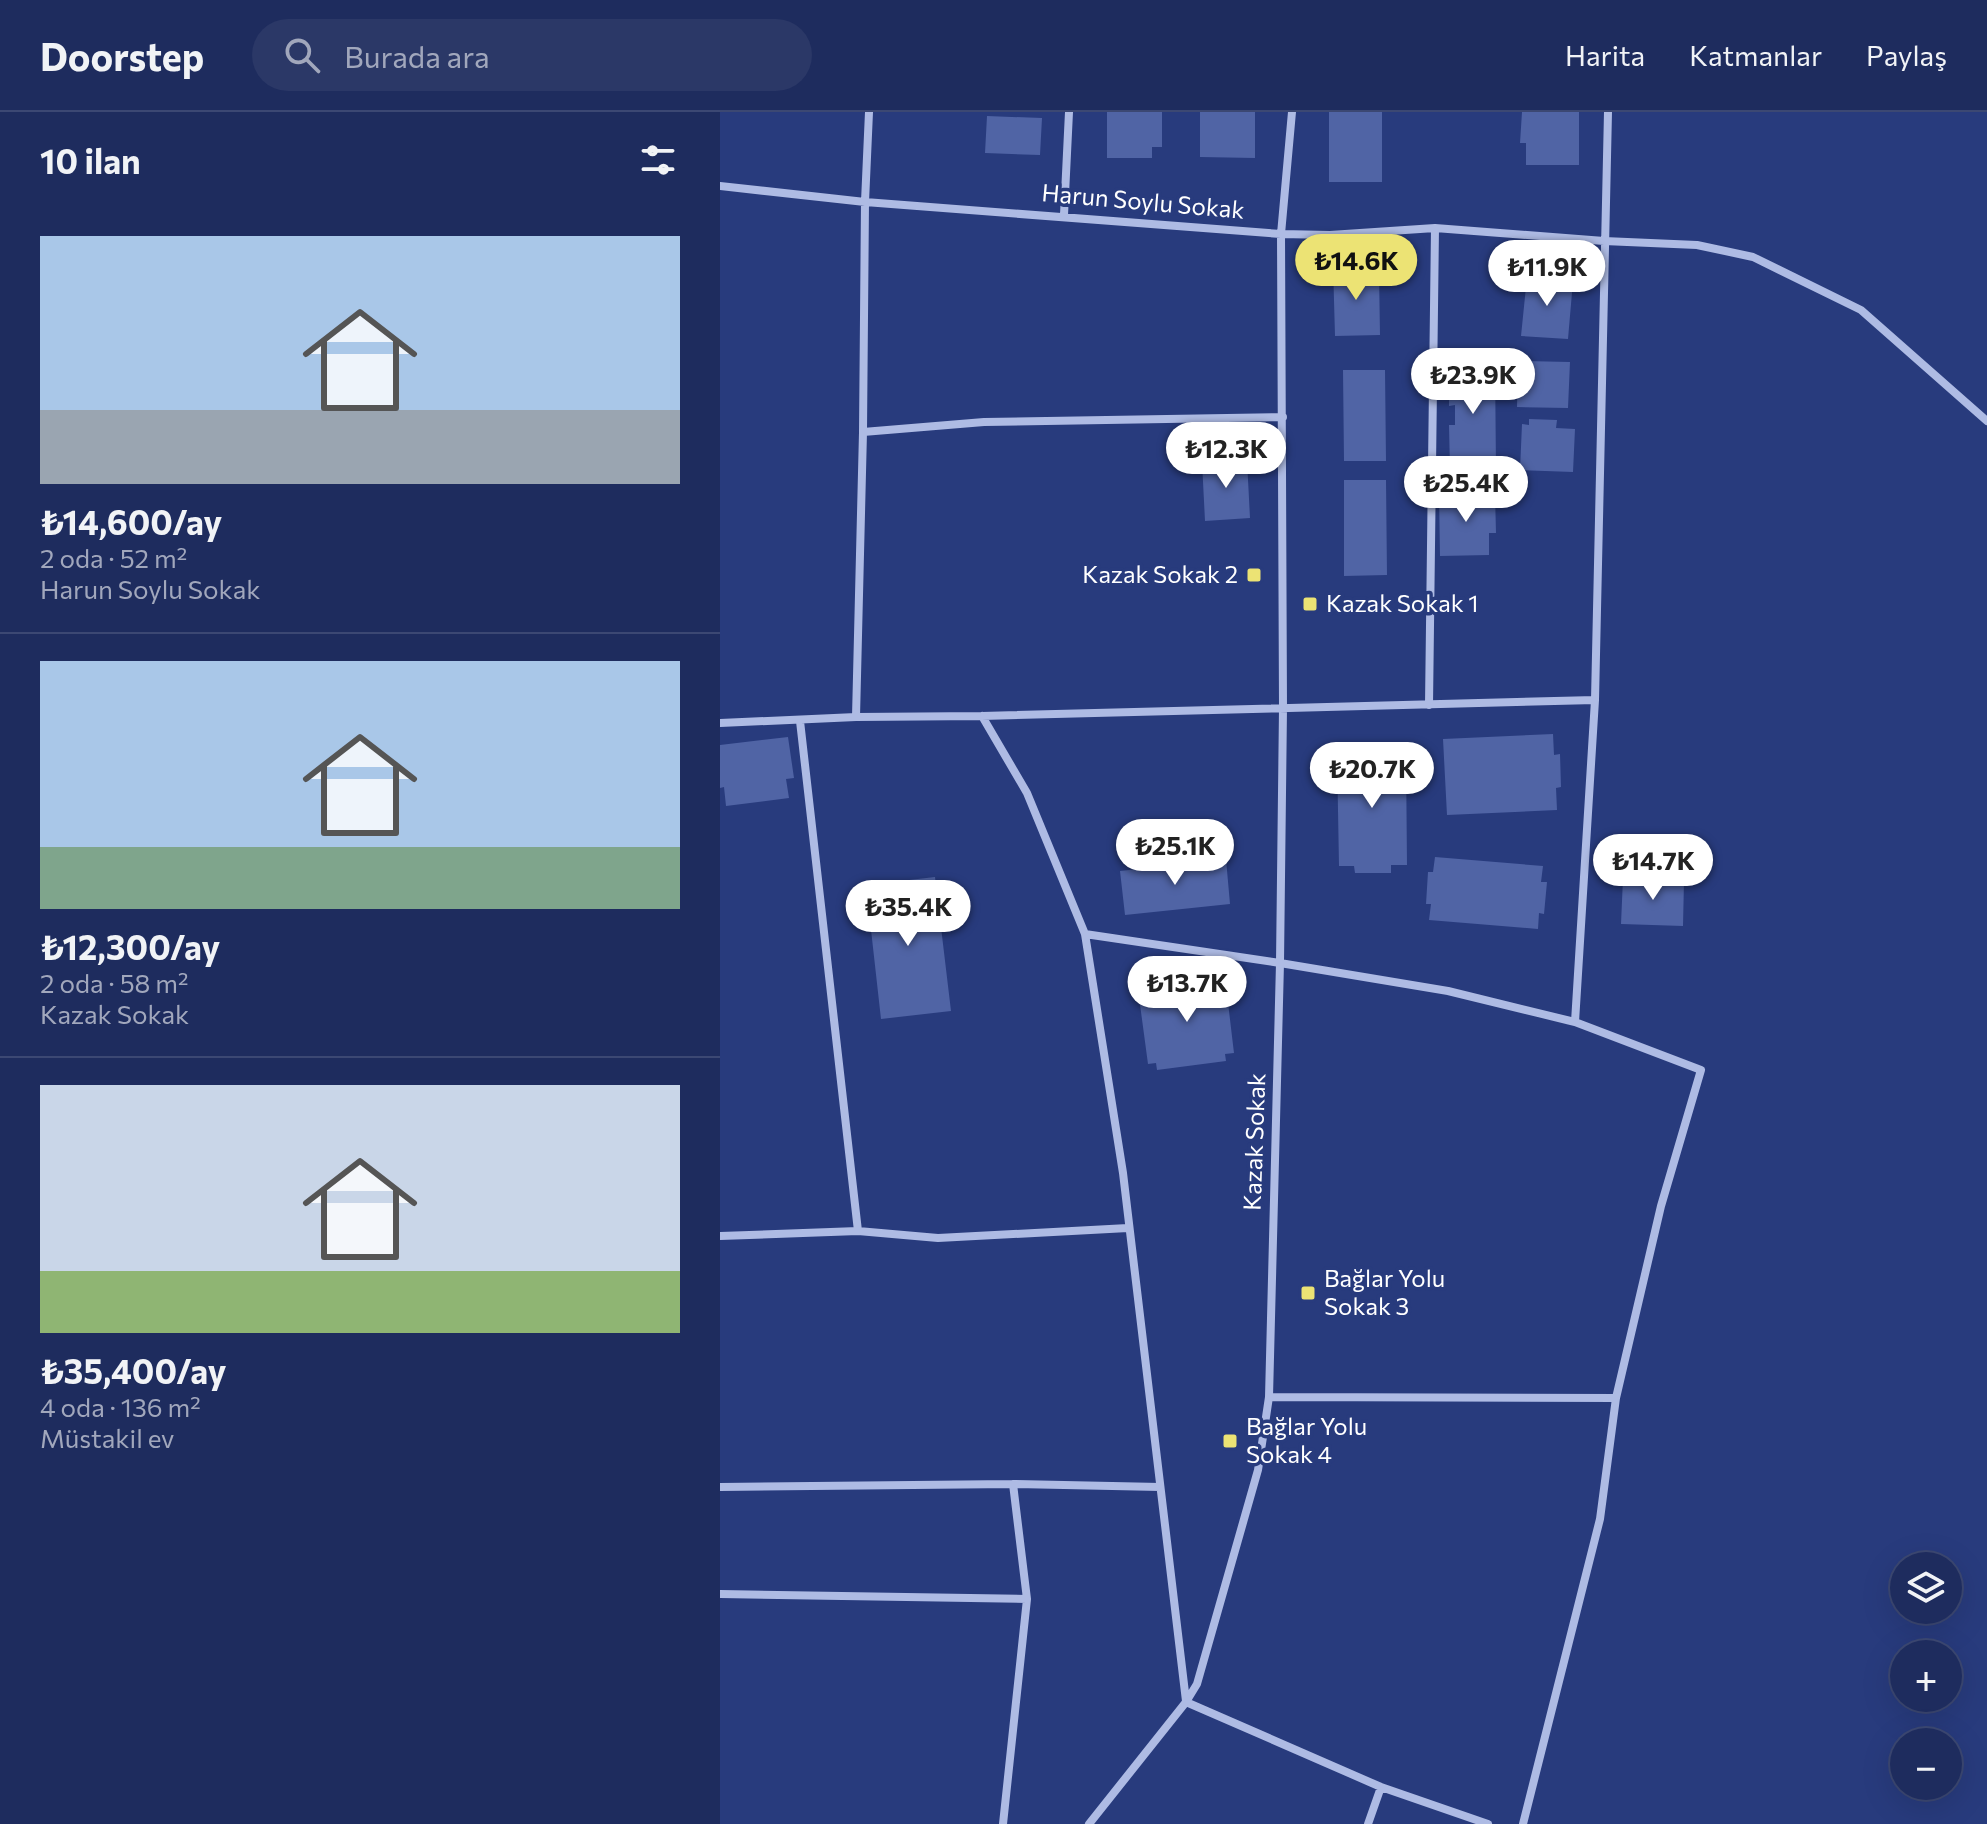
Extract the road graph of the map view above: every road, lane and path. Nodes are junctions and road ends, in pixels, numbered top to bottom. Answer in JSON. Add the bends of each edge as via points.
{"nodes":[{"id":1,"x":869,"y":112,"type":"edge"},
{"id":2,"x":1069,"y":112,"type":"edge"},
{"id":3,"x":1292,"y":112,"type":"edge"},
{"id":4,"x":1608,"y":112,"type":"edge"},
{"id":5,"x":720,"y":186,"type":"edge"},
{"id":6,"x":865,"y":202,"type":"junction"},
{"id":7,"x":1064,"y":215,"type":"junction"},
{"id":8,"x":1435,"y":228,"type":"junction"},
{"id":9,"x":1281,"y":234,"type":"junction"},
{"id":10,"x":1604,"y":241,"type":"junction"},
{"id":11,"x":1283,"y":417,"type":"junction"},
{"id":12,"x":1987,"y":421,"type":"edge"},
{"id":13,"x":863,"y":432,"type":"junction"},
{"id":14,"x":1595,"y":700,"type":"junction"},
{"id":15,"x":1429,"y":705,"type":"junction"},
{"id":16,"x":1283,"y":708,"type":"junction"},
{"id":17,"x":982,"y":716,"type":"junction"},
{"id":18,"x":856,"y":717,"type":"junction"},
{"id":19,"x":800,"y":721,"type":"junction"},
{"id":20,"x":720,"y":723,"type":"edge"},
{"id":21,"x":1085,"y":934,"type":"junction"},
{"id":22,"x":1280,"y":963,"type":"junction"},
{"id":23,"x":1575,"y":1022,"type":"junction"},
{"id":24,"x":1128,"y":1228,"type":"junction"},
{"id":25,"x":858,"y":1231,"type":"junction"},
{"id":26,"x":720,"y":1236,"type":"edge"},
{"id":27,"x":1269,"y":1397,"type":"junction"},
{"id":28,"x":1616,"y":1398,"type":"junction"},
{"id":29,"x":1013,"y":1484,"type":"junction"},
{"id":30,"x":720,"y":1487,"type":"edge"},
{"id":31,"x":1160,"y":1487,"type":"junction"},
{"id":32,"x":720,"y":1594,"type":"edge"},
{"id":33,"x":1027,"y":1599,"type":"junction"},
{"id":34,"x":1186,"y":1702,"type":"junction"},
{"id":35,"x":1381,"y":1787,"type":"junction"},
{"id":36,"x":1003,"y":1824,"type":"edge"},
{"id":37,"x":1089,"y":1824,"type":"edge"},
{"id":38,"x":1368,"y":1824,"type":"edge"},
{"id":39,"x":1488,"y":1824,"type":"edge"},
{"id":40,"x":1523,"y":1824,"type":"edge"}],
"edges":[{"from":1,"to":6,"type":"street"},
{"from":2,"to":7,"type":"street"},
{"from":3,"to":9,"type":"street","name":"Kazak Sokak"},
{"from":4,"to":10,"type":"street"},
{"from":5,"to":6,"type":"street","name":"Harun Soylu Sokak"},
{"from":6,"to":7,"type":"street","name":"Harun Soylu Sokak"},
{"from":6,"to":13,"type":"street"},
{"from":7,"to":9,"type":"street","name":"Harun Soylu Sokak"},
{"from":8,"to":9,"type":"street","name":"Harun Soylu Sokak"},
{"from":8,"to":10,"type":"street","name":"Harun Soylu Sokak"},
{"from":8,"to":15,"type":"street"},
{"from":9,"to":11,"type":"street","name":"Kazak Sokak"},
{"from":10,"to":12,"type":"street","name":"Harun Soylu Sokak","via":[[1697,245],[1753,257],[1861,310]]},
{"from":10,"to":14,"type":"street"},
{"from":11,"to":13,"type":"street","via":[[984,422]]},
{"from":11,"to":16,"type":"street","name":"Kazak Sokak"},
{"from":13,"to":18,"type":"street"},
{"from":14,"to":15,"type":"street"},
{"from":14,"to":23,"type":"street"},
{"from":15,"to":16,"type":"street"},
{"from":16,"to":17,"type":"street"},
{"from":16,"to":22,"type":"street","name":"Kazak Sokak"},
{"from":17,"to":18,"type":"street"},
{"from":17,"to":21,"type":"street","via":[[1027,793]]},
{"from":18,"to":19,"type":"street"},
{"from":19,"to":20,"type":"street"},
{"from":19,"to":25,"type":"street"},
{"from":21,"to":22,"type":"street"},
{"from":21,"to":24,"type":"street"},
{"from":22,"to":23,"type":"street","via":[[1448,991]]},
{"from":22,"to":27,"type":"street","name":"Kazak Sokak"},
{"from":23,"to":28,"type":"street","via":[[1701,1070],[1661,1206]]},
{"from":24,"to":25,"type":"street","via":[[938,1238]]},
{"from":24,"to":31,"type":"street"},
{"from":25,"to":26,"type":"street"},
{"from":27,"to":28,"type":"street"},
{"from":27,"to":34,"type":"street","name":"Kazak Sokak","via":[[1258,1470],[1197,1684]]},
{"from":28,"to":40,"type":"street","via":[[1600,1519]]},
{"from":29,"to":30,"type":"street"},
{"from":29,"to":31,"type":"street"},
{"from":29,"to":33,"type":"street"},
{"from":31,"to":34,"type":"street"},
{"from":32,"to":33,"type":"street"},
{"from":33,"to":36,"type":"street"},
{"from":34,"to":35,"type":"street"},
{"from":34,"to":37,"type":"street","name":"Kazak Sokak"},
{"from":35,"to":38,"type":"street"},
{"from":35,"to":39,"type":"street"}]}
